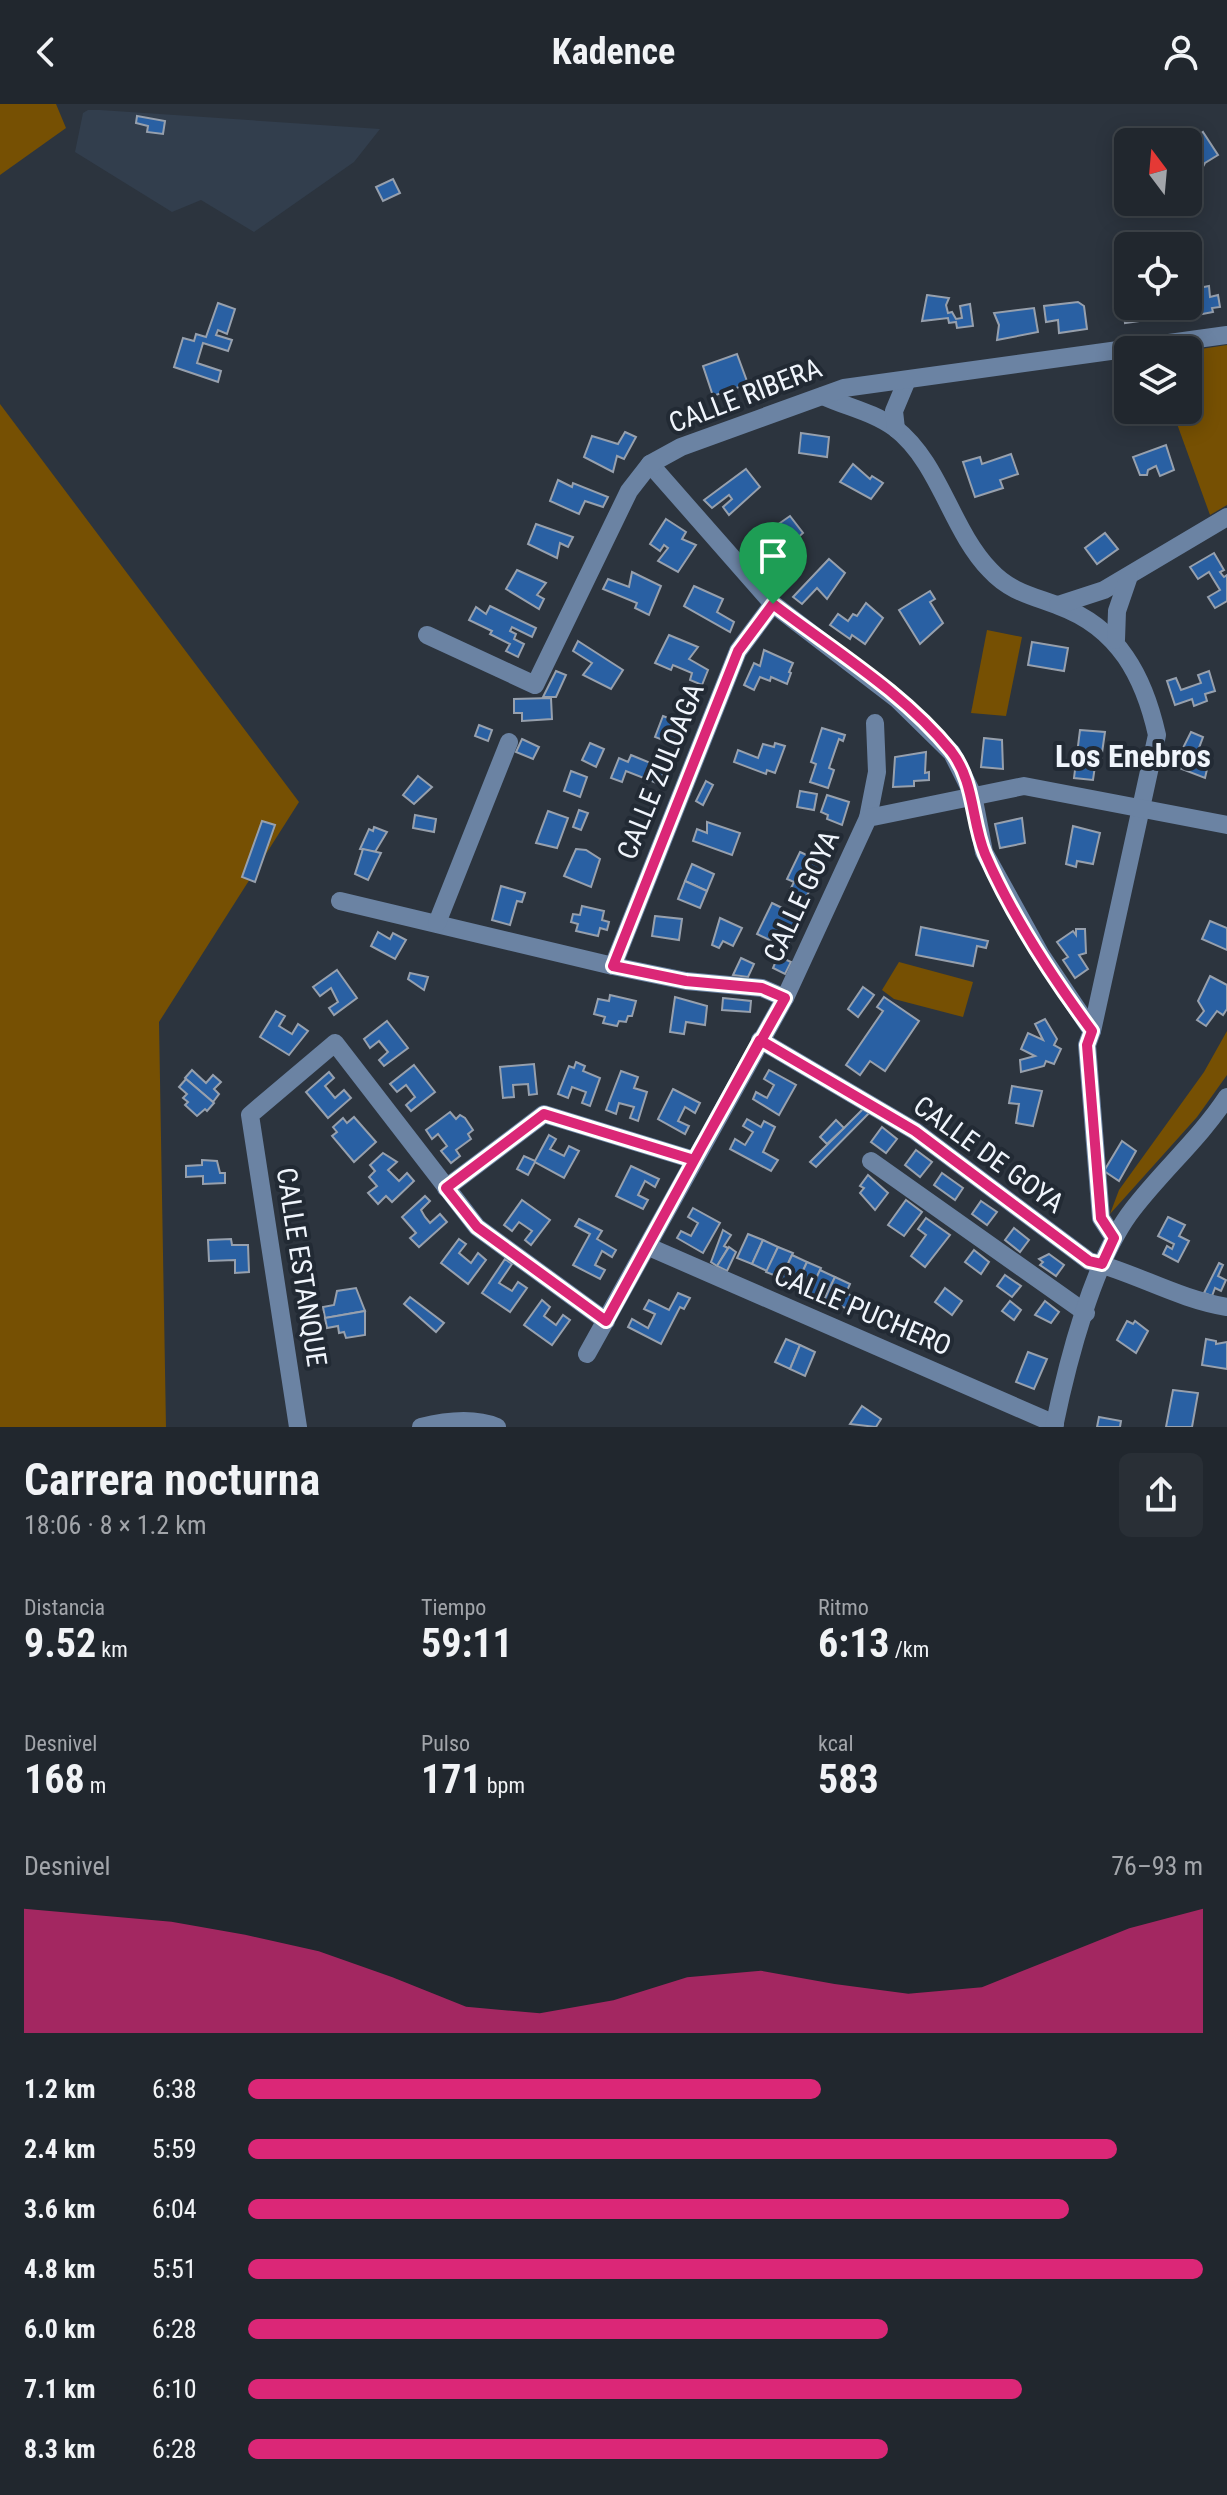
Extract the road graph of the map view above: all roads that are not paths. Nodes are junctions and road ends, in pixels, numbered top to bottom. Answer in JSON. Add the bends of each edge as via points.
{"nodes":[{"id":1,"x":1227,"y":335,"type":"edge"},
{"id":2,"x":907,"y":380,"type":"junction"},
{"id":3,"x":823,"y":396,"type":"junction"},
{"id":4,"x":896,"y":429,"type":"junction"},
{"id":5,"x":650,"y":464,"type":"junction"},
{"id":6,"x":1227,"y":517,"type":"edge"},
{"id":7,"x":1129,"y":576,"type":"junction"},
{"id":8,"x":773,"y":604,"type":"junction"},
{"id":9,"x":1058,"y":605,"type":"junction"},
{"id":10,"x":427,"y":635,"type":"dead end"},
{"id":11,"x":1116,"y":640,"type":"junction"},
{"id":12,"x":875,"y":723,"type":"dead end"},
{"id":13,"x":509,"y":742,"type":"dead end"},
{"id":14,"x":973,"y":795,"type":"junction"},
{"id":15,"x":1143,"y":807,"type":"junction"},
{"id":16,"x":868,"y":818,"type":"junction"},
{"id":17,"x":1227,"y":825,"type":"edge"},
{"id":18,"x":340,"y":901,"type":"dead end"},
{"id":19,"x":437,"y":923,"type":"junction"},
{"id":20,"x":613,"y":966,"type":"junction"},
{"id":21,"x":785,"y":998,"type":"junction"},
{"id":22,"x":1092,"y":1031,"type":"junction"},
{"id":23,"x":760,"y":1040,"type":"junction"},
{"id":24,"x":1227,"y":1097,"type":"edge"},
{"id":25,"x":694,"y":1160,"type":"junction"},
{"id":26,"x":871,"y":1161,"type":"dead end"},
{"id":27,"x":446,"y":1188,"type":"junction"},
{"id":28,"x":1114,"y":1238,"type":"junction"},
{"id":29,"x":649,"y":1247,"type":"junction"},
{"id":30,"x":1102,"y":1264,"type":"junction"},
{"id":31,"x":1227,"y":1307,"type":"edge"},
{"id":32,"x":1086,"y":1313,"type":"junction"},
{"id":33,"x":606,"y":1321,"type":"junction"},
{"id":34,"x":587,"y":1354,"type":"dead end"},
{"id":35,"x":1054,"y":1425,"type":"edge"},
{"id":36,"x":298,"y":1427,"type":"edge"},
{"id":37,"x":421,"y":1427,"type":"edge"},
{"id":38,"x":497,"y":1427,"type":"edge"}],
"edges":[{"from":1,"to":2,"type":"street","name":"CALLE RIBERA"},
{"from":2,"to":3,"type":"street","name":"CALLE RIBERA"},
{"from":2,"to":4,"type":"street","via":[[894,411]]},
{"from":3,"to":4,"type":"street"},
{"from":3,"to":5,"type":"street","name":"CALLE RIBERA","via":[[681,447]]},
{"from":4,"to":9,"type":"street","via":[[918,452],[988,569],[1035,600]]},
{"from":5,"to":8,"type":"street"},
{"from":5,"to":10,"type":"street","name":"CALLE RIBERA","via":[[629,491],[535,685]]},
{"from":6,"to":7,"type":"street"},
{"from":7,"to":9,"type":"street"},
{"from":7,"to":11,"type":"street","via":[[1117,611]]},
{"from":8,"to":14,"type":"street","via":[[897,699],[952,753]]},
{"from":8,"to":20,"type":"street","name":"CALLE ZULOAGA","via":[[738,651]]},
{"from":9,"to":11,"type":"street"},
{"from":11,"to":15,"type":"street","via":[[1149,698],[1157,735]]},
{"from":12,"to":16,"type":"street","name":"CALLE GOYA","via":[[877,772]]},
{"from":13,"to":19,"type":"street"},
{"from":14,"to":15,"type":"street","name":"CALLE GOYA","via":[[1024,786]]},
{"from":14,"to":16,"type":"street","name":"CALLE GOYA"},
{"from":14,"to":22,"type":"street","via":[[984,852],[1041,955]]},
{"from":15,"to":17,"type":"street","name":"CALLE GOYA"},
{"from":15,"to":22,"type":"street"},
{"from":16,"to":21,"type":"street","name":"CALLE GOYA"},
{"from":18,"to":19,"type":"street"},
{"from":19,"to":20,"type":"street"},
{"from":20,"to":21,"type":"street","via":[[686,981],[762,988]]},
{"from":21,"to":23,"type":"street","name":"CALLE GOYA"},
{"from":22,"to":28,"type":"street","via":[[1087,1045],[1096,1176],[1101,1218]]},
{"from":23,"to":25,"type":"street","name":"CALLE GOYA"},
{"from":23,"to":30,"type":"street","name":"CALLE DE GOYA","via":[[915,1131],[1089,1261]]},
{"from":24,"to":28,"type":"street","via":[[1131,1210]]},
{"from":25,"to":27,"type":"street","via":[[544,1114]]},
{"from":25,"to":29,"type":"street","name":"CALLE GOYA"},
{"from":26,"to":32,"type":"street"},
{"from":27,"to":33,"type":"street","via":[[477,1227]]},
{"from":27,"to":36,"type":"street","name":"CALLE ESTANQUE","via":[[335,1043],[250,1115]]},
{"from":28,"to":30,"type":"street"},
{"from":29,"to":33,"type":"street","name":"CALLE GOYA"},
{"from":29,"to":35,"type":"street","name":"CALLE PUCHERO"},
{"from":30,"to":31,"type":"street","name":"CALLE DE GOYA","via":[[1194,1302]]},
{"from":30,"to":32,"type":"street"},
{"from":32,"to":35,"type":"street"},
{"from":33,"to":34,"type":"street","name":"CALLE GOYA"},
{"from":37,"to":38,"type":"street","via":[[485,1422]]}]}
